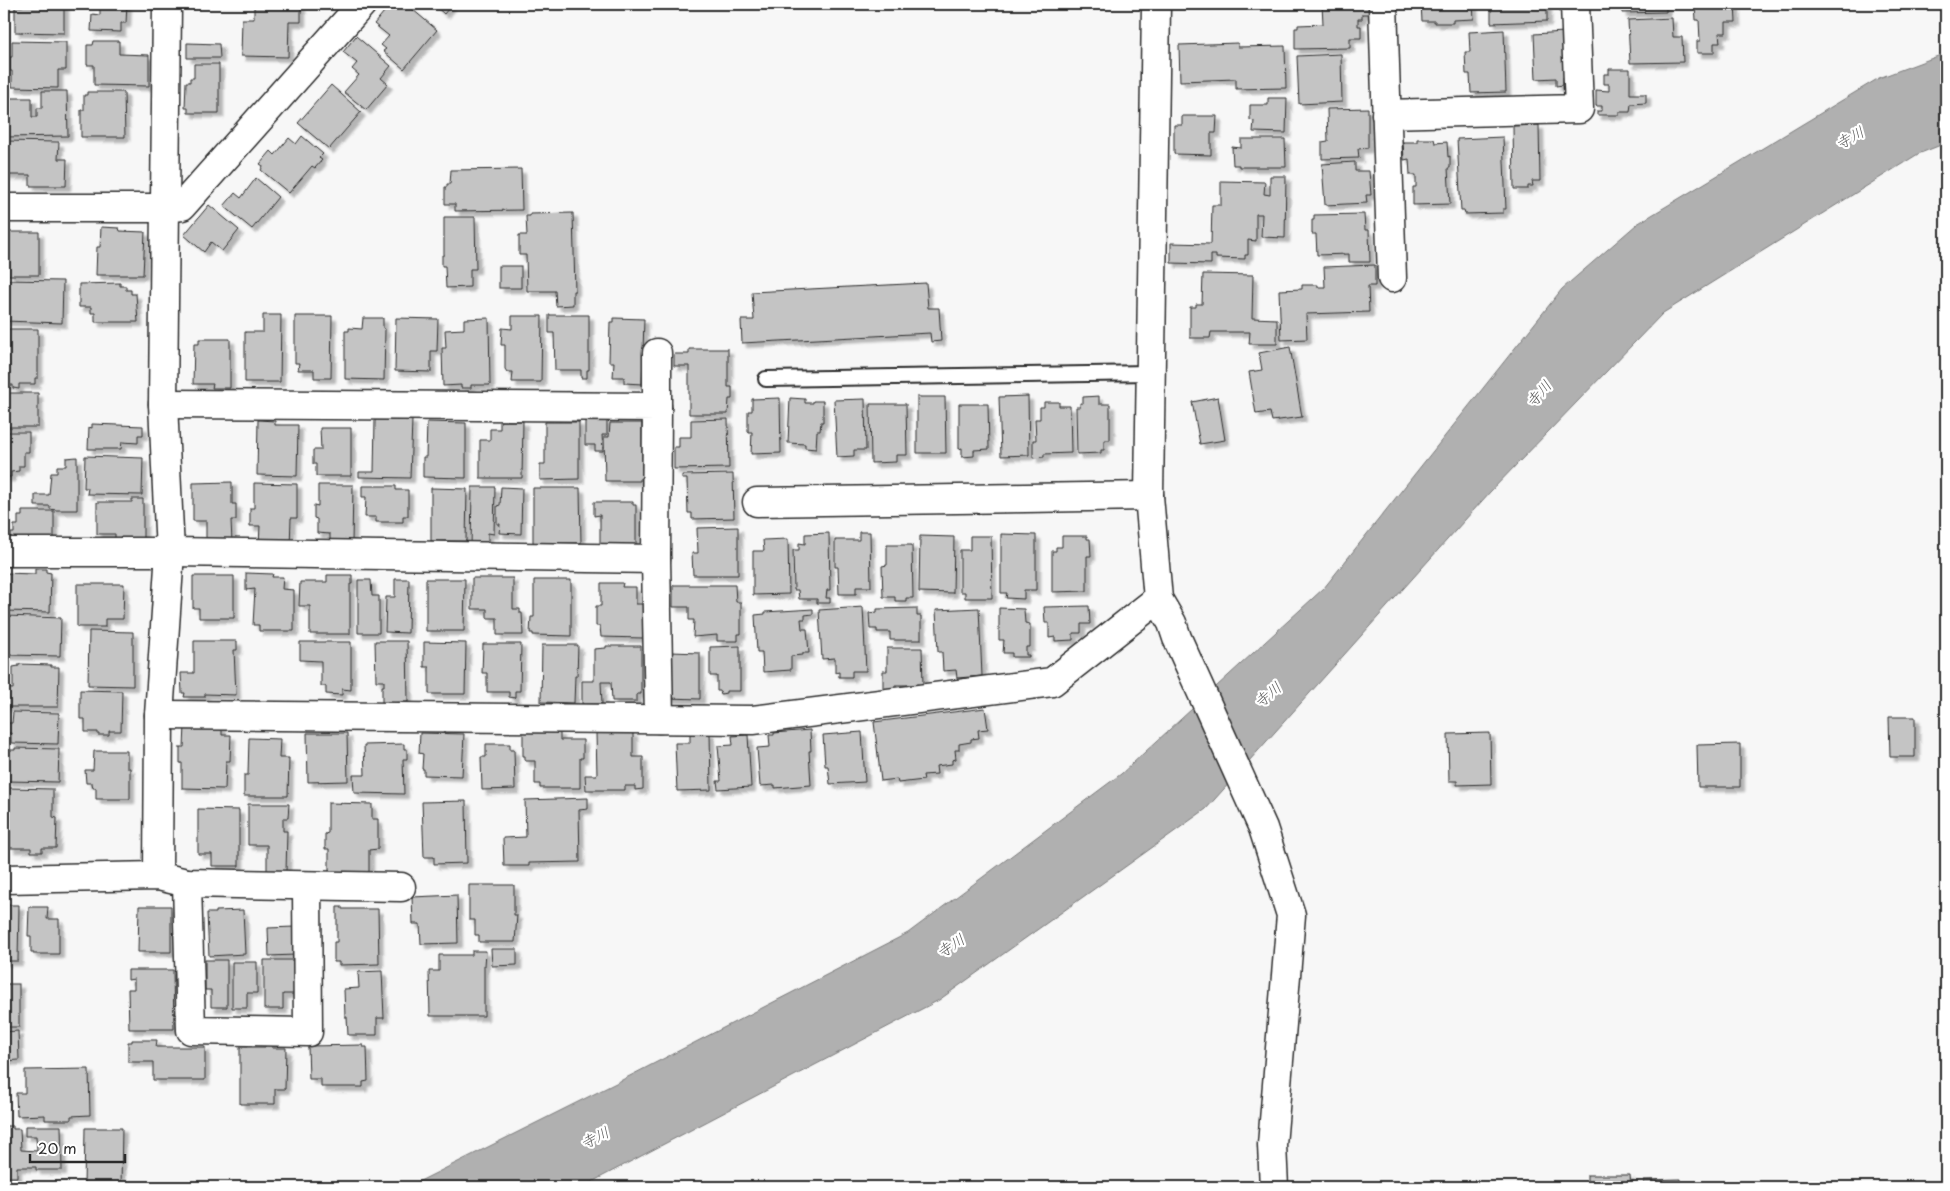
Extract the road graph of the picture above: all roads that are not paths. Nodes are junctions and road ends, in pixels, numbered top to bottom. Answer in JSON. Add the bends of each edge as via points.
{"nodes":[{"id":1,"x":167,"y":4,"type":"edge"},
{"id":2,"x":362,"y":4,"type":"edge"},
{"id":3,"x":1156,"y":4,"type":"edge"},
{"id":4,"x":1383,"y":4,"type":"edge"},
{"id":5,"x":1575,"y":4,"type":"edge"},
{"id":6,"x":1386,"y":114,"type":"junction"},
{"id":7,"x":4,"y":208,"type":"edge"},
{"id":8,"x":165,"y":208,"type":"junction"},
{"id":9,"x":1392,"y":278,"type":"dead end"},
{"id":10,"x":657,"y":353,"type":"dead end"},
{"id":11,"x":1150,"y":373,"type":"junction"},
{"id":12,"x":766,"y":379,"type":"dead end"},
{"id":13,"x":163,"y":404,"type":"junction"},
{"id":14,"x":657,"y":407,"type":"junction"},
{"id":15,"x":1149,"y":496,"type":"junction"},
{"id":16,"x":756,"y":502,"type":"dead end"},
{"id":17,"x":4,"y":552,"type":"edge"},
{"id":18,"x":170,"y":552,"type":"junction"},
{"id":19,"x":656,"y":559,"type":"junction"},
{"id":20,"x":1158,"y":599,"type":"junction"},
{"id":21,"x":159,"y":715,"type":"junction"},
{"id":22,"x":659,"y":719,"type":"junction"},
{"id":23,"x":158,"y":876,"type":"junction"},
{"id":24,"x":4,"y":879,"type":"edge"},
{"id":25,"x":188,"y":883,"type":"junction"},
{"id":26,"x":308,"y":886,"type":"junction"},
{"id":27,"x":401,"y":887,"type":"dead end"},
{"id":28,"x":1274,"y":1187,"type":"edge"}],
"edges":[{"from":1,"to":8,"type":"street"},
{"from":2,"to":8,"type":"street","via":[[182,206]]},
{"from":3,"to":11,"type":"street"},
{"from":4,"to":6,"type":"street"},
{"from":5,"to":6,"type":"street","via":[[1579,109]]},
{"from":6,"to":9,"type":"street"},
{"from":7,"to":8,"type":"street"},
{"from":8,"to":13,"type":"street"},
{"from":10,"to":14,"type":"street"},
{"from":11,"to":12,"type":"lane"},
{"from":11,"to":15,"type":"street"},
{"from":13,"to":14,"type":"street"},
{"from":13,"to":18,"type":"street"},
{"from":14,"to":19,"type":"street"},
{"from":15,"to":16,"type":"street"},
{"from":15,"to":20,"type":"street"},
{"from":17,"to":18,"type":"street"},
{"from":18,"to":19,"type":"street"},
{"from":18,"to":21,"type":"street"},
{"from":19,"to":22,"type":"street"},
{"from":20,"to":22,"type":"street","via":[[1052,682],[753,720]]},
{"from":20,"to":28,"type":"street","via":[[1172,623],[1263,828],[1291,915],[1272,1144]]},
{"from":21,"to":22,"type":"street"},
{"from":21,"to":23,"type":"street"},
{"from":23,"to":24,"type":"street"},
{"from":23,"to":25,"type":"street"},
{"from":25,"to":26,"type":"street"},
{"from":25,"to":26,"type":"street","via":[[191,1030],[308,1032]]},
{"from":26,"to":27,"type":"street"}]}
